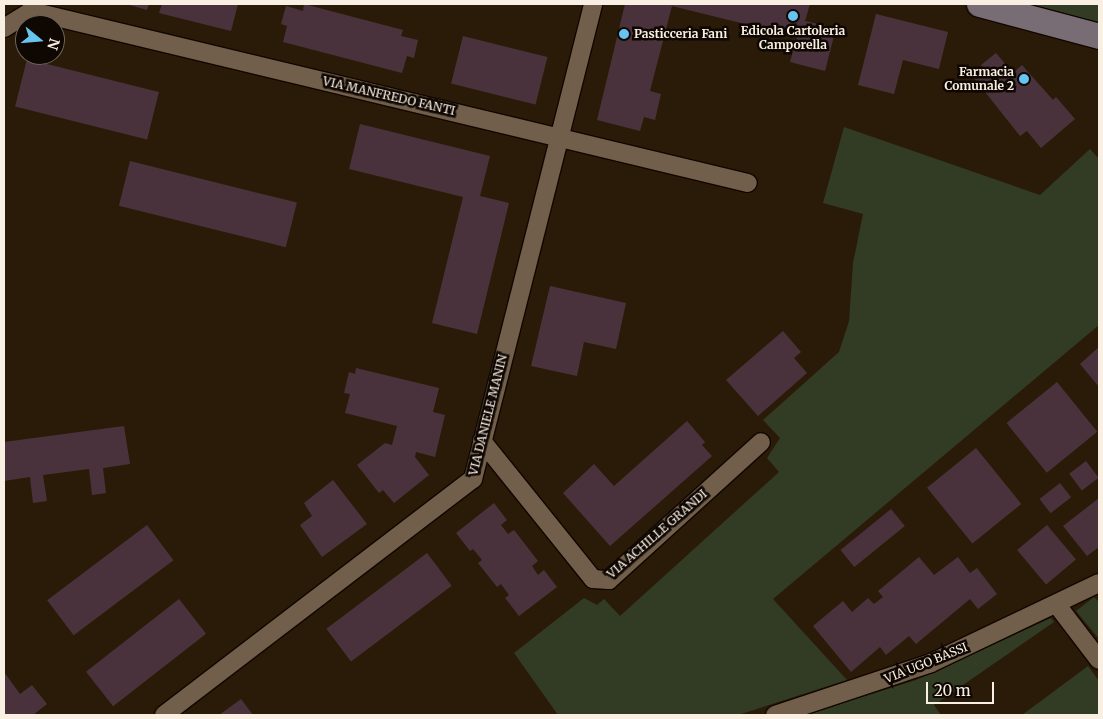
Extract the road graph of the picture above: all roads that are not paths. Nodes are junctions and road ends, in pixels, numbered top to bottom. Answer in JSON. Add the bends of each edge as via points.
{"nodes":[{"id":1,"x":593,"y":4,"type":"edge"},
{"id":2,"x":979,"y":4,"type":"edge"},
{"id":3,"x":32,"y":7,"type":"edge"},
{"id":4,"x":4,"y":28,"type":"edge"},
{"id":5,"x":1099,"y":36,"type":"edge"},
{"id":6,"x":559,"y":136,"type":"junction"},
{"id":7,"x":748,"y":183,"type":"dead end"},
{"id":8,"x":482,"y":441,"type":"junction"},
{"id":9,"x":761,"y":442,"type":"dead end"},
{"id":10,"x":1099,"y":583,"type":"edge"},
{"id":11,"x":1057,"y":605,"type":"junction"},
{"id":12,"x":1099,"y":660,"type":"edge"},
{"id":13,"x":164,"y":715,"type":"edge"},
{"id":14,"x":775,"y":715,"type":"edge"}],
"edges":[{"from":1,"to":6,"type":"street","name":"VIA DANIELE MANIN"},
{"from":2,"to":5,"type":"main road"},
{"from":3,"to":4,"type":"street"},
{"from":3,"to":6,"type":"street","name":"VIA MANFREDO FANTI"},
{"from":6,"to":7,"type":"street","name":"VIA MANFREDO FANTI"},
{"from":6,"to":8,"type":"street","name":"VIA DANIELE MANIN"},
{"from":8,"to":9,"type":"street","name":"VIA ACHILLE GRANDI","via":[[593,579],[609,580]]},
{"from":8,"to":13,"type":"street","name":"VIA DANIELE MANIN","via":[[473,479]]},
{"from":10,"to":11,"type":"street","name":"VIA UGO BASSI"},
{"from":11,"to":12,"type":"street"},
{"from":11,"to":14,"type":"street","name":"VIA UGO BASSI","via":[[907,672]]}]}
